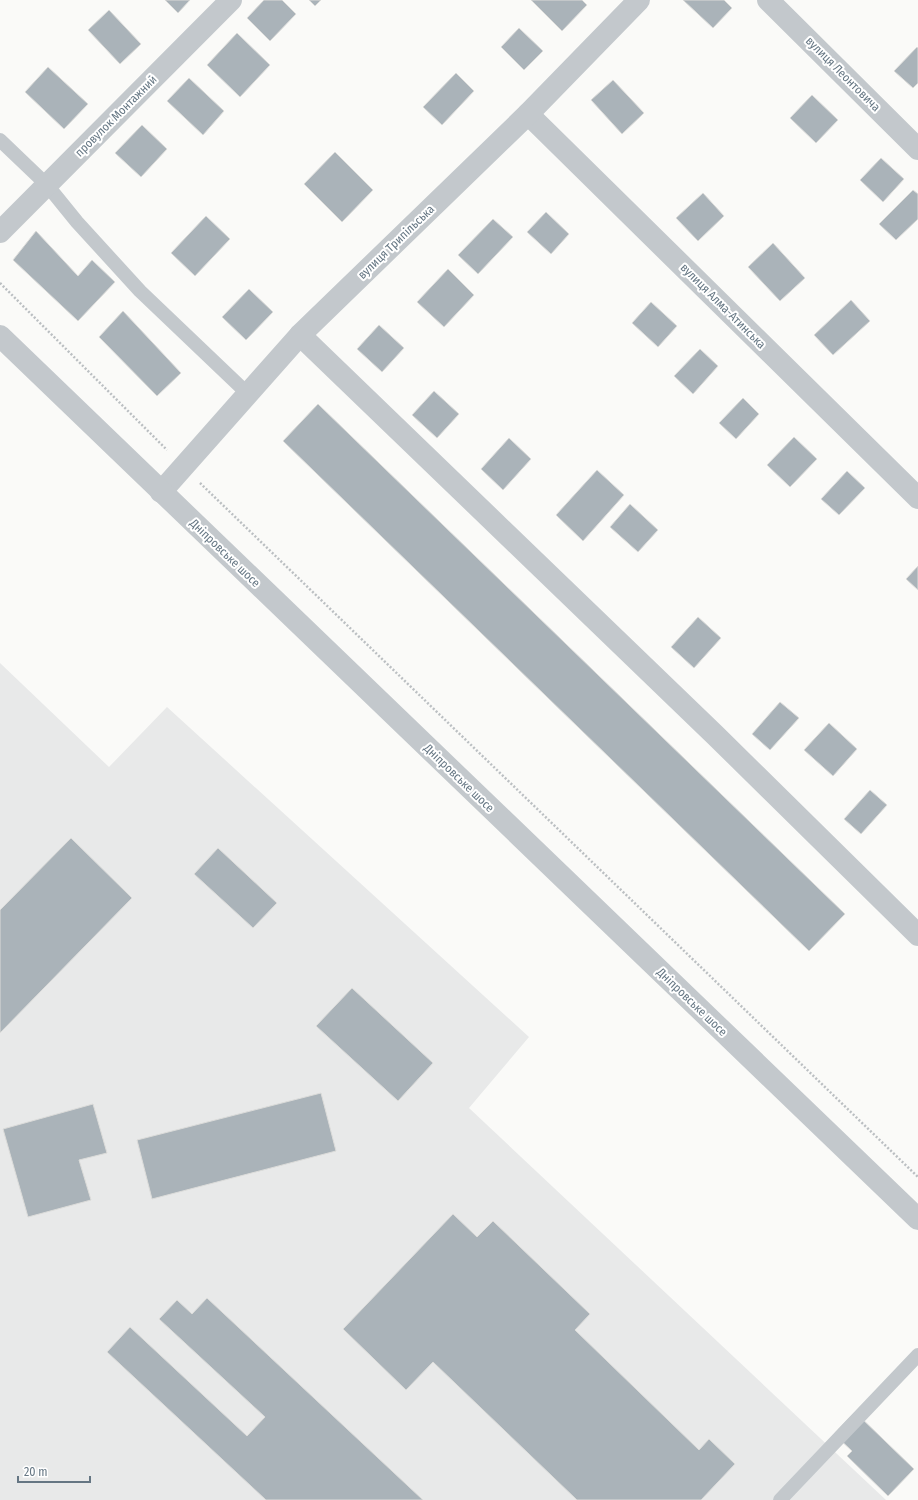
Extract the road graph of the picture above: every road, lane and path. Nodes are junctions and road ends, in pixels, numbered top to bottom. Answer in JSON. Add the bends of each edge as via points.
{"nodes":[{"id":1,"x":231,"y":0,"type":"edge"},
{"id":2,"x":639,"y":0,"type":"edge"},
{"id":3,"x":768,"y":0,"type":"edge"},
{"id":4,"x":528,"y":114,"type":"junction"},
{"id":5,"x":0,"y":140,"type":"edge"},
{"id":6,"x":918,"y":149,"type":"edge"},
{"id":7,"x":47,"y":185,"type":"junction"},
{"id":8,"x":0,"y":232,"type":"edge"},
{"id":9,"x":0,"y":284,"type":"edge"},
{"id":10,"x":300,"y":335,"type":"junction"},
{"id":11,"x":0,"y":336,"type":"edge"},
{"id":12,"x":248,"y":394,"type":"junction"},
{"id":13,"x":184,"y":466,"type":"junction"},
{"id":14,"x":161,"y":492,"type":"junction"},
{"id":15,"x":918,"y":498,"type":"edge"},
{"id":16,"x":918,"y":935,"type":"edge"},
{"id":17,"x":918,"y":1178,"type":"edge"},
{"id":18,"x":918,"y":1219,"type":"edge"},
{"id":19,"x":918,"y":1355,"type":"edge"},
{"id":20,"x":780,"y":1500,"type":"edge"}],
"edges":[{"from":1,"to":7,"type":"street","name":"провулок Монтажний"},
{"from":2,"to":4,"type":"street","name":"вулиця Трипільська"},
{"from":3,"to":6,"type":"street","name":"вулиця Леонтовича"},
{"from":4,"to":10,"type":"street","name":"вулиця Трипільська"},
{"from":4,"to":15,"type":"street","name":"вулиця Алма-Атинська"},
{"from":5,"to":7,"type":"lane"},
{"from":7,"to":8,"type":"street","name":"провулок Монтажний"},
{"from":7,"to":12,"type":"lane","via":[[140,291]]},
{"from":9,"to":13,"type":"path"},
{"from":10,"to":12,"type":"street","name":"вулиця Трипільська"},
{"from":10,"to":16,"type":"street","via":[[715,735]]},
{"from":11,"to":14,"type":"street","name":"Дніпровське шосе"},
{"from":12,"to":13,"type":"street","name":"вулиця Трипільська"},
{"from":13,"to":14,"type":"street","name":"вулиця Трипільська"},
{"from":13,"to":17,"type":"path"},
{"from":14,"to":18,"type":"street","name":"Дніпровське шосе"},
{"from":19,"to":20,"type":"lane"}]}
